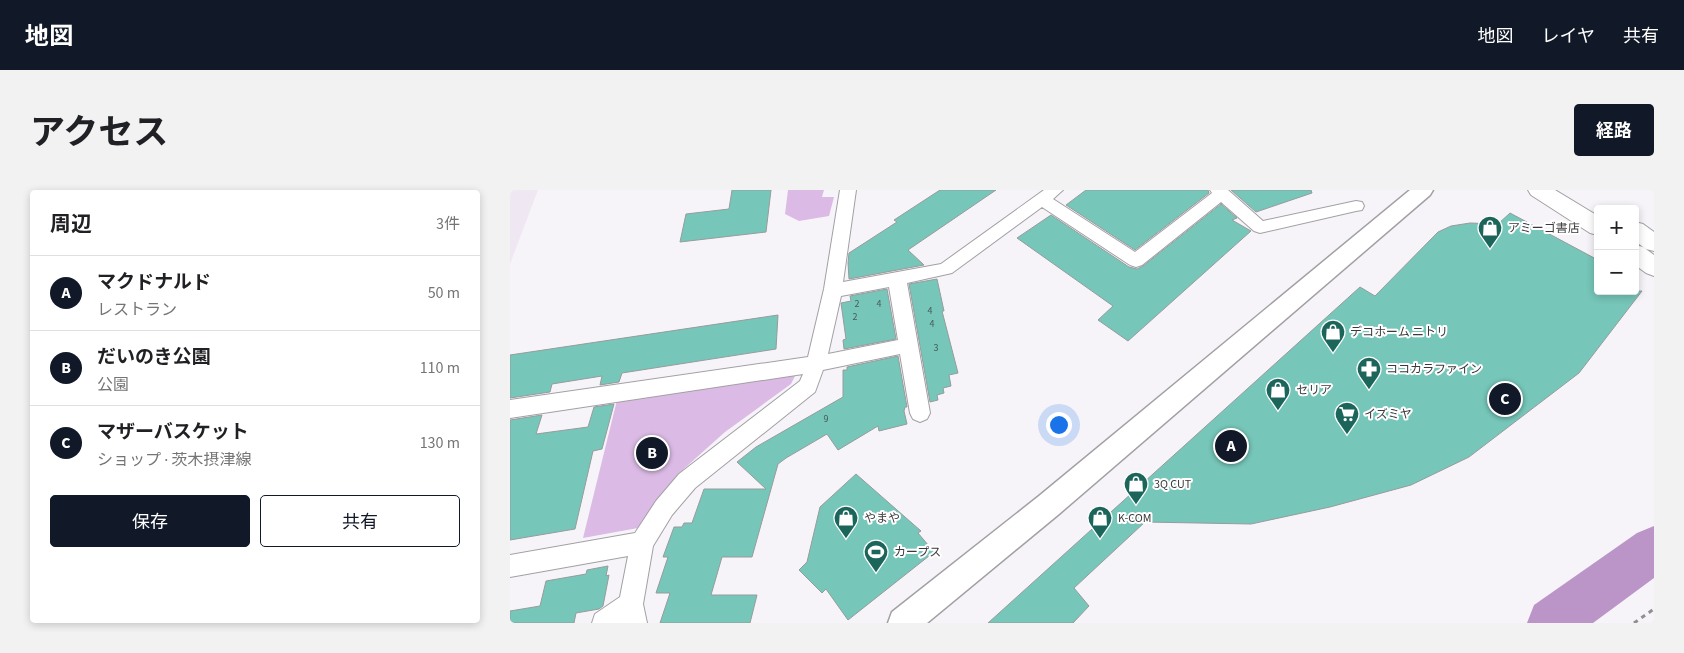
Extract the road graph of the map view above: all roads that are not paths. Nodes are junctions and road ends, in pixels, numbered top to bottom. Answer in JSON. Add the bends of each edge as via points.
{"nodes":[{"id":1,"x":848,"y":190,"type":"edge"},
{"id":2,"x":1423,"y":190,"type":"edge"},
{"id":3,"x":1539,"y":190,"type":"edge"},
{"id":4,"x":1572,"y":190,"type":"edge"},
{"id":5,"x":1220,"y":192,"type":"edge"},
{"id":6,"x":1049,"y":195,"type":"edge"},
{"id":7,"x":1596,"y":205,"type":"edge"},
{"id":8,"x":1356,"y":206,"type":"dead end"},
{"id":9,"x":1594,"y":224,"type":"edge"},
{"id":10,"x":1639,"y":233,"type":"edge"},
{"id":11,"x":1654,"y":243,"type":"edge"},
{"id":12,"x":1639,"y":256,"type":"edge"},
{"id":13,"x":1654,"y":267,"type":"edge"},
{"id":14,"x":897,"y":278,"type":"junction"},
{"id":15,"x":833,"y":291,"type":"junction"},
{"id":16,"x":908,"y":346,"type":"junction"},
{"id":17,"x":816,"y":364,"type":"junction"},
{"id":18,"x":510,"y":409,"type":"edge"},
{"id":19,"x":920,"y":414,"type":"dead end"},
{"id":20,"x":642,"y":543,"type":"junction"},
{"id":21,"x":510,"y":566,"type":"edge"},
{"id":22,"x":633,"y":614,"type":"edge"},
{"id":23,"x":604,"y":623,"type":"edge"},
{"id":24,"x":903,"y":623,"type":"edge"}],
"edges":[{"from":1,"to":15,"type":"street"},
{"from":2,"to":24,"type":"street","via":[[1056,499]]},
{"from":3,"to":9,"type":"main road"},
{"from":4,"to":7,"type":"main road"},
{"from":5,"to":6,"type":"street","via":[[1136,262]]},
{"from":5,"to":8,"type":"street","via":[[1260,227]]},
{"from":6,"to":14,"type":"street","via":[[946,269]]},
{"from":10,"to":11,"type":"main road"},
{"from":12,"to":13,"type":"main road"},
{"from":14,"to":15,"type":"street"},
{"from":14,"to":16,"type":"street"},
{"from":15,"to":17,"type":"street"},
{"from":16,"to":17,"type":"street"},
{"from":16,"to":19,"type":"street"},
{"from":17,"to":18,"type":"street"},
{"from":17,"to":20,"type":"street","via":[[808,386],[682,486]]},
{"from":20,"to":21,"type":"street"},
{"from":20,"to":22,"type":"street"},
{"from":22,"to":23,"type":"street"}]}
